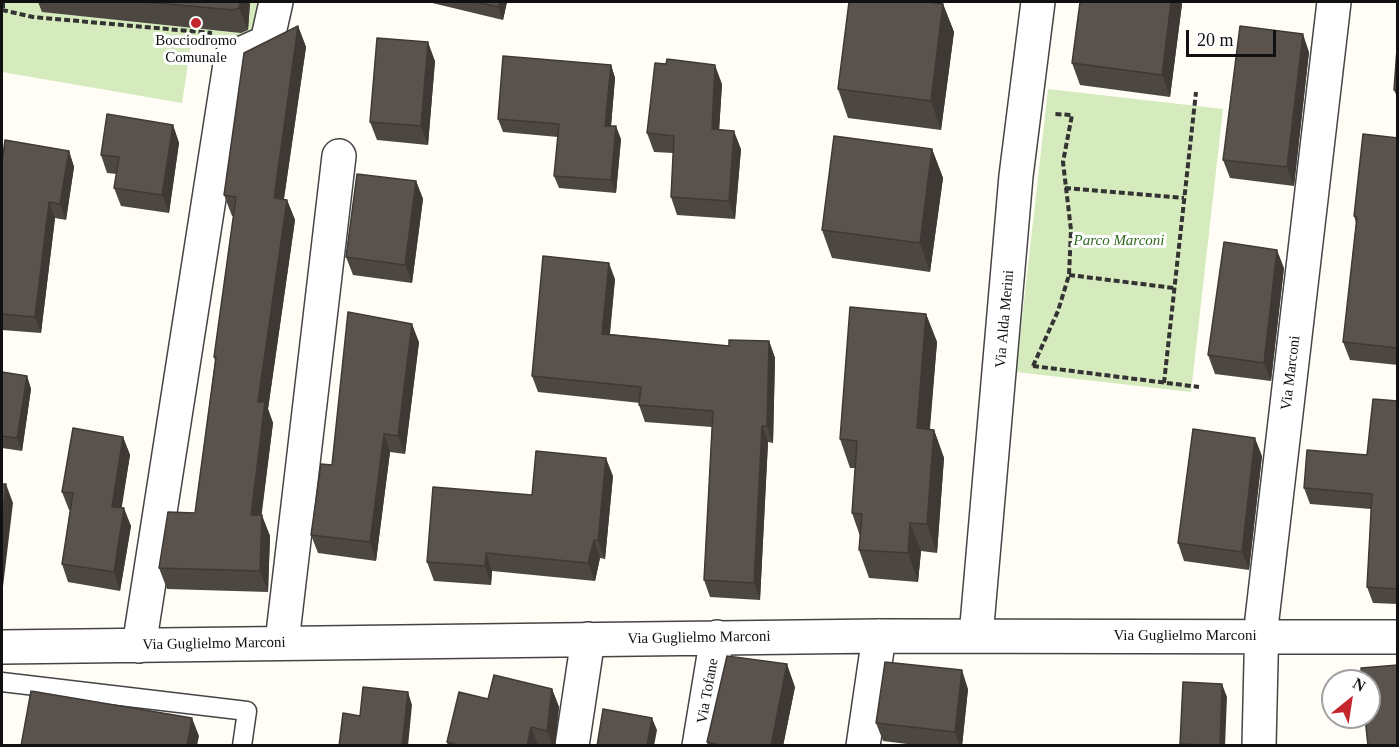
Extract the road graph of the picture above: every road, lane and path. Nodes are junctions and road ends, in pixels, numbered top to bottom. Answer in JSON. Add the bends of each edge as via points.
{"nodes":[{"id":1,"x":3,"y":2,"type":"edge"},
{"id":2,"x":276,"y":2,"type":"edge"},
{"id":3,"x":1038,"y":2,"type":"edge"},
{"id":4,"x":1334,"y":2,"type":"edge"},
{"id":5,"x":2,"y":10,"type":"edge"},
{"id":6,"x":218,"y":34,"type":"edge"},
{"id":7,"x":1196,"y":92,"type":"dead end"},
{"id":8,"x":1048,"y":114,"type":"dead end"},
{"id":9,"x":339,"y":156,"type":"dead end"},
{"id":10,"x":1065,"y":188,"type":"junction"},
{"id":11,"x":1184,"y":198,"type":"junction"},
{"id":12,"x":1069,"y":275,"type":"junction"},
{"id":13,"x":1174,"y":288,"type":"junction"},
{"id":14,"x":1023,"y":366,"type":"dead end"},
{"id":15,"x":1033,"y":366,"type":"junction"},
{"id":16,"x":1164,"y":383,"type":"junction"},
{"id":17,"x":1199,"y":387,"type":"dead end"},
{"id":18,"x":879,"y":636,"type":"junction"},
{"id":19,"x":976,"y":636,"type":"junction"},
{"id":20,"x":1261,"y":636,"type":"junction"},
{"id":21,"x":717,"y":637,"type":"junction"},
{"id":22,"x":1398,"y":637,"type":"edge"},
{"id":23,"x":588,"y":639,"type":"junction"},
{"id":24,"x":282,"y":642,"type":"junction"},
{"id":25,"x":140,"y":646,"type":"junction"},
{"id":26,"x":2,"y":647,"type":"edge"},
{"id":27,"x":2,"y":682,"type":"edge"},
{"id":28,"x":242,"y":746,"type":"edge"},
{"id":29,"x":572,"y":746,"type":"edge"},
{"id":30,"x":699,"y":746,"type":"edge"},
{"id":31,"x":862,"y":746,"type":"edge"},
{"id":32,"x":1259,"y":746,"type":"edge"}],
"edges":[{"from":1,"to":5,"type":"path"},
{"from":2,"to":25,"type":"street","via":[[267,42],[231,58]]},
{"from":3,"to":19,"type":"street","name":"Via Alda Merini","via":[[1016,176]]},
{"from":4,"to":20,"type":"street","name":"Via Marconi"},
{"from":5,"to":6,"type":"path","via":[[33,17]]},
{"from":7,"to":11,"type":"path"},
{"from":8,"to":10,"type":"path","via":[[1072,115],[1063,162]]},
{"from":9,"to":24,"type":"street"},
{"from":10,"to":11,"type":"path"},
{"from":10,"to":12,"type":"path","via":[[1071,230]]},
{"from":11,"to":13,"type":"path"},
{"from":12,"to":13,"type":"path"},
{"from":12,"to":15,"type":"path","via":[[1058,311]]},
{"from":13,"to":16,"type":"path"},
{"from":14,"to":15,"type":"path"},
{"from":15,"to":16,"type":"path"},
{"from":16,"to":17,"type":"path"},
{"from":18,"to":19,"type":"street","name":"Via Guglielmo Marconi"},
{"from":18,"to":21,"type":"street","name":"Via Guglielmo Marconi"},
{"from":18,"to":31,"type":"street"},
{"from":19,"to":20,"type":"street","name":"Via Guglielmo Marconi"},
{"from":20,"to":22,"type":"street","name":"Via Guglielmo Marconi"},
{"from":20,"to":32,"type":"street","name":"Via Marconi"},
{"from":21,"to":23,"type":"street","name":"Via Guglielmo Marconi"},
{"from":21,"to":30,"type":"street","name":"Via Tofane"},
{"from":23,"to":24,"type":"street","name":"Via Guglielmo Marconi"},
{"from":23,"to":29,"type":"street"},
{"from":24,"to":25,"type":"street","name":"Via Guglielmo Marconi"},
{"from":25,"to":26,"type":"street","name":"Via Guglielmo Marconi"},
{"from":27,"to":28,"type":"lane","via":[[247,711]]}]}
